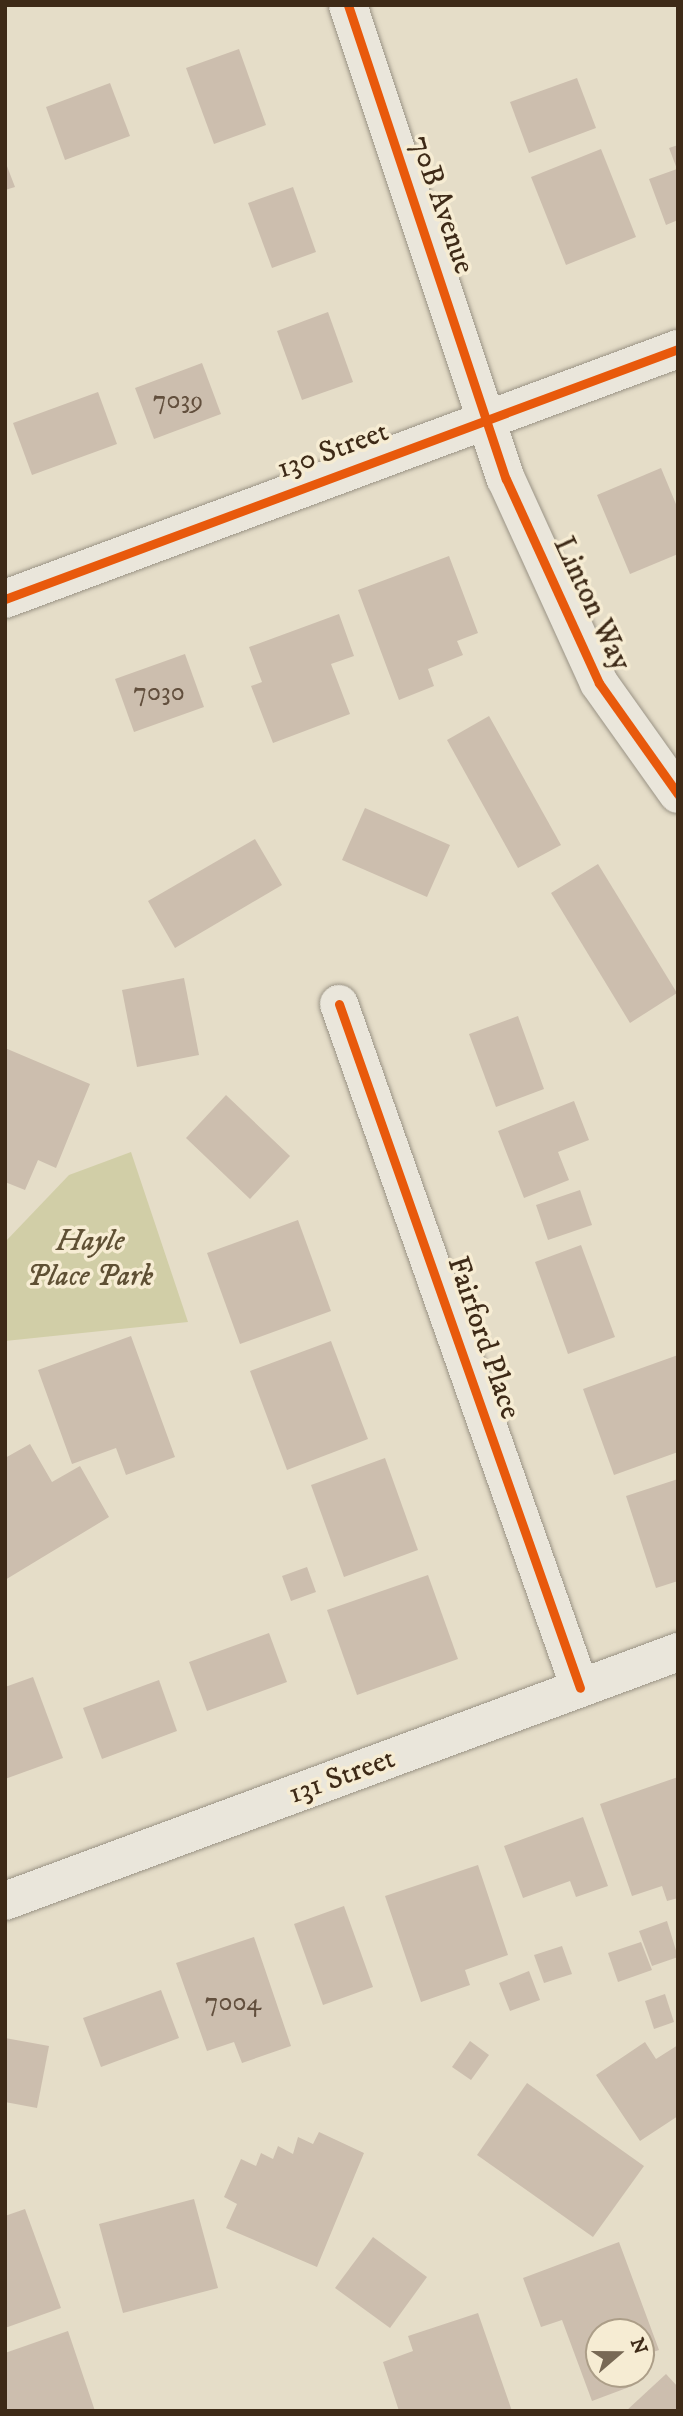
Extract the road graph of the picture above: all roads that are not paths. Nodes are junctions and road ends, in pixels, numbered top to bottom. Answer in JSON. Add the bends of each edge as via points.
{"nodes":[{"id":1,"x":348,"y":5,"type":"edge"},
{"id":2,"x":678,"y":349,"type":"edge"},
{"id":3,"x":486,"y":421,"type":"junction"},
{"id":4,"x":5,"y":599,"type":"edge"},
{"id":5,"x":678,"y":794,"type":"edge"},
{"id":6,"x":339,"y":1004,"type":"dead end"},
{"id":7,"x":678,"y":1652,"type":"edge"},
{"id":8,"x":580,"y":1688,"type":"junction"},
{"id":9,"x":5,"y":1901,"type":"edge"}],
"edges":[{"from":1,"to":3,"type":"street","name":"70B Avenue"},
{"from":2,"to":3,"type":"street","name":"130 Street"},
{"from":3,"to":4,"type":"street","name":"130 Street"},
{"from":3,"to":5,"type":"street","name":"Linton Way","via":[[506,479],[599,682]]},
{"from":6,"to":8,"type":"street","name":"Fairford Place"},
{"from":7,"to":8,"type":"street","name":"131 Street"},
{"from":8,"to":9,"type":"street","name":"131 Street"}]}
